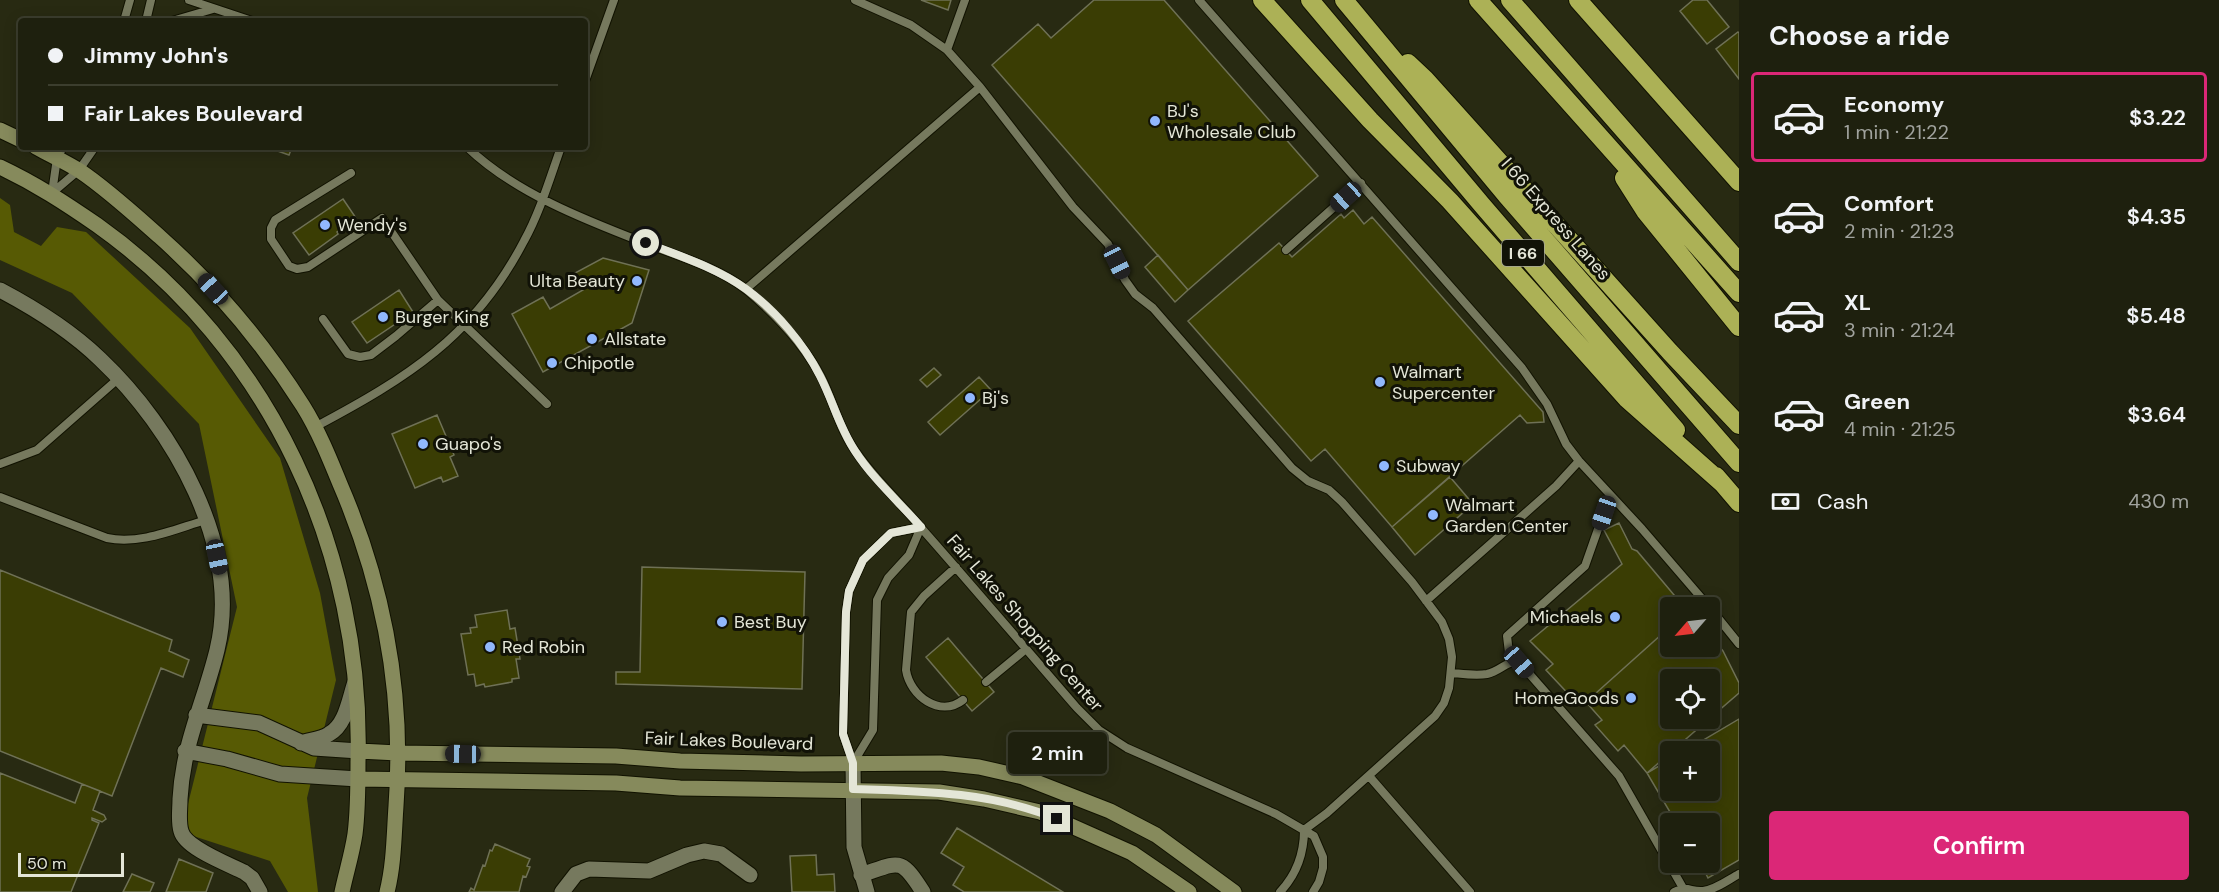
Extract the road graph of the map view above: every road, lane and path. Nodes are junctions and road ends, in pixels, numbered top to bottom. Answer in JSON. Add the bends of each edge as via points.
{"nodes":[{"id":1,"x":130,"y":0,"type":"edge"},
{"id":2,"x":152,"y":0,"type":"edge"},
{"id":3,"x":189,"y":0,"type":"edge"},
{"id":4,"x":614,"y":0,"type":"edge"},
{"id":5,"x":855,"y":0,"type":"edge"},
{"id":6,"x":965,"y":0,"type":"edge"},
{"id":7,"x":1199,"y":0,"type":"edge"},
{"id":8,"x":1262,"y":0,"type":"edge"},
{"id":9,"x":1310,"y":0,"type":"edge"},
{"id":10,"x":1344,"y":0,"type":"edge"},
{"id":11,"x":1478,"y":0,"type":"edge"},
{"id":12,"x":1510,"y":0,"type":"edge"},
{"id":13,"x":1578,"y":0,"type":"edge"},
{"id":14,"x":215,"y":8,"type":"junction"},
{"id":15,"x":1356,"y":16,"type":"junction"},
{"id":16,"x":125,"y":18,"type":"edge"},
{"id":17,"x":147,"y":18,"type":"edge"},
{"id":18,"x":182,"y":18,"type":"edge"},
{"id":19,"x":243,"y":18,"type":"edge"},
{"id":20,"x":946,"y":50,"type":"junction"},
{"id":21,"x":588,"y":73,"type":"edge"},
{"id":22,"x":980,"y":87,"type":"junction"},
{"id":23,"x":0,"y":130,"type":"edge"},
{"id":24,"x":1600,"y":138,"type":"junction"},
{"id":25,"x":18,"y":139,"type":"edge"},
{"id":26,"x":93,"y":150,"type":"edge"},
{"id":27,"x":470,"y":150,"type":"edge"},
{"id":28,"x":560,"y":150,"type":"edge"},
{"id":29,"x":60,"y":152,"type":"edge"},
{"id":30,"x":0,"y":167,"type":"edge"},
{"id":31,"x":78,"y":170,"type":"junction"},
{"id":32,"x":351,"y":173,"type":"dead end"},
{"id":33,"x":1739,"y":182,"type":"edge"},
{"id":34,"x":1361,"y":183,"type":"junction"},
{"id":35,"x":52,"y":193,"type":"junction"},
{"id":36,"x":543,"y":198,"type":"junction"},
{"id":37,"x":1286,"y":250,"type":"dead end"},
{"id":38,"x":1739,"y":262,"type":"edge"},
{"id":39,"x":746,"y":289,"type":"junction"},
{"id":40,"x":0,"y":290,"type":"edge"},
{"id":41,"x":1739,"y":293,"type":"edge"},
{"id":42,"x":438,"y":300,"type":"junction"},
{"id":43,"x":323,"y":319,"type":"dead end"},
{"id":44,"x":465,"y":325,"type":"junction"},
{"id":45,"x":1739,"y":327,"type":"edge"},
{"id":46,"x":119,"y":378,"type":"junction"},
{"id":47,"x":547,"y":404,"type":"dead end"},
{"id":48,"x":1739,"y":424,"type":"edge"},
{"id":49,"x":315,"y":427,"type":"junction"},
{"id":50,"x":1579,"y":461,"type":"junction"},
{"id":51,"x":1739,"y":463,"type":"edge"},
{"id":52,"x":0,"y":464,"type":"edge"},
{"id":53,"x":1723,"y":484,"type":"junction"},
{"id":54,"x":1610,"y":495,"type":"junction"},
{"id":55,"x":0,"y":497,"type":"edge"},
{"id":56,"x":1739,"y":503,"type":"edge"},
{"id":57,"x":206,"y":520,"type":"junction"},
{"id":58,"x":921,"y":527,"type":"junction"},
{"id":59,"x":956,"y":567,"type":"junction"},
{"id":60,"x":1701,"y":597,"type":"edge"},
{"id":61,"x":1426,"y":601,"type":"junction"},
{"id":62,"x":1720,"y":620,"type":"edge"},
{"id":63,"x":1739,"y":644,"type":"edge"},
{"id":64,"x":1026,"y":649,"type":"junction"},
{"id":65,"x":1510,"y":661,"type":"junction"},
{"id":66,"x":1452,"y":673,"type":"junction"},
{"id":67,"x":356,"y":679,"type":"junction"},
{"id":68,"x":986,"y":682,"type":"dead end"},
{"id":69,"x":963,"y":700,"type":"dead end"},
{"id":70,"x":196,"y":715,"type":"junction"},
{"id":71,"x":301,"y":743,"type":"junction"},
{"id":72,"x":185,"y":751,"type":"junction"},
{"id":73,"x":358,"y":751,"type":"junction"},
{"id":74,"x":398,"y":753,"type":"junction"},
{"id":75,"x":853,"y":763,"type":"junction"},
{"id":76,"x":1369,"y":776,"type":"junction"},
{"id":77,"x":398,"y":778,"type":"junction"},
{"id":78,"x":358,"y":779,"type":"junction"},
{"id":79,"x":853,"y":789,"type":"junction"},
{"id":80,"x":1304,"y":830,"type":"junction"},
{"id":81,"x":1739,"y":874,"type":"edge"},
{"id":82,"x":750,"y":875,"type":"dead end"},
{"id":83,"x":861,"y":875,"type":"junction"},
{"id":84,"x":1683,"y":888,"type":"junction"},
{"id":85,"x":260,"y":892,"type":"edge"},
{"id":86,"x":342,"y":892,"type":"edge"},
{"id":87,"x":387,"y":892,"type":"edge"},
{"id":88,"x":562,"y":892,"type":"edge"},
{"id":89,"x":867,"y":892,"type":"edge"},
{"id":90,"x":924,"y":892,"type":"edge"},
{"id":91,"x":1189,"y":892,"type":"edge"},
{"id":92,"x":1234,"y":892,"type":"edge"},
{"id":93,"x":1280,"y":892,"type":"edge"},
{"id":94,"x":1313,"y":892,"type":"edge"},
{"id":95,"x":1470,"y":892,"type":"edge"},
{"id":96,"x":1674,"y":892,"type":"edge"}],
"edges":[{"from":1,"to":16,"type":"lane"},
{"from":2,"to":17,"type":"lane"},
{"from":3,"to":14,"type":"lane"},
{"from":4,"to":21,"type":"lane"},
{"from":5,"to":20,"type":"lane","via":[[911,25]]},
{"from":6,"to":20,"type":"lane"},
{"from":7,"to":34,"type":"lane"},
{"from":8,"to":53,"type":"highway","via":[[1370,120],[1450,201],[1627,399]]},
{"from":9,"to":53,"type":"highway","number":"I 66"},
{"from":10,"to":15,"type":"highway","name":"I 66 Express Lanes"},
{"from":11,"to":24,"type":"highway"},
{"from":12,"to":38,"type":"highway"},
{"from":13,"to":33,"type":"highway"},
{"from":14,"to":18,"type":"lane"},
{"from":14,"to":19,"type":"lane"},
{"from":15,"to":48,"type":"highway","via":[[1425,79]]},
{"from":15,"to":51,"type":"highway","name":"I 66 Express Lanes"},
{"from":20,"to":22,"type":"lane"},
{"from":22,"to":39,"type":"lane"},
{"from":22,"to":61,"type":"lane","via":[[1073,207],[1108,244],[1135,294],[1153,308],[1292,468],[1342,502]]},
{"from":23,"to":25,"type":"main road"},
{"from":24,"to":41,"type":"highway"},
{"from":24,"to":45,"type":"highway","via":[[1645,211]]},
{"from":26,"to":31,"type":"lane"},
{"from":27,"to":36,"type":"lane","name":"Fair Lakes Shopping Center","via":[[515,184]]},
{"from":28,"to":36,"type":"lane"},
{"from":29,"to":31,"type":"main road"},
{"from":29,"to":35,"type":"lane"},
{"from":30,"to":35,"type":"main road"},
{"from":31,"to":35,"type":"lane"},
{"from":31,"to":49,"type":"main road","via":[[124,205],[226,302],[258,340]]},
{"from":32,"to":42,"type":"lane","via":[[275,220],[271,239],[289,266],[308,267],[382,218]]},
{"from":34,"to":37,"type":"lane"},
{"from":34,"to":50,"type":"lane","via":[[1522,368],[1548,404],[1566,444]]},
{"from":35,"to":67,"type":"main road","via":[[144,262],[186,302],[218,338],[262,400],[295,459],[318,512],[346,610]]},
{"from":36,"to":39,"type":"lane","name":"Fair Lakes Shopping Center","via":[[698,263]]},
{"from":36,"to":44,"type":"lane","via":[[510,268]]},
{"from":39,"to":58,"type":"lane","name":"Fair Lakes Shopping Center","via":[[777,317],[805,352],[820,375],[855,452]]},
{"from":40,"to":46,"type":"street","via":[[52,321]]},
{"from":42,"to":43,"type":"lane","via":[[370,355],[360,357],[348,354]]},
{"from":42,"to":44,"type":"lane"},
{"from":44,"to":47,"type":"lane"},
{"from":44,"to":49,"type":"lane","via":[[405,375]]},
{"from":46,"to":52,"type":"lane","via":[[37,450]]},
{"from":46,"to":57,"type":"street","via":[[165,438]]},
{"from":49,"to":74,"type":"main road","via":[[357,524],[374,575],[388,641]]},
{"from":50,"to":54,"type":"lane"},
{"from":50,"to":61,"type":"lane"},
{"from":53,"to":56,"type":"highway","number":"I 66"},
{"from":54,"to":60,"type":"lane"},
{"from":54,"to":65,"type":"lane","via":[[1585,566],[1507,636]]},
{"from":55,"to":57,"type":"lane","via":[[123,541]]},
{"from":57,"to":70,"type":"street","via":[[219,569],[222,615],[217,651]]},
{"from":58,"to":59,"type":"lane","name":"Fair Lakes Shopping Center"},
{"from":58,"to":75,"type":"lane","name":"Fair Lakes Shopping Center","via":[[909,555],[888,578],[877,600],[873,730]]},
{"from":58,"to":75,"type":"lane","via":[[891,533],[863,560],[849,591],[843,734]]},
{"from":59,"to":64,"type":"lane","name":"Fair Lakes Shopping Center"},
{"from":59,"to":69,"type":"lane","via":[[911,612],[906,670],[913,689],[932,705],[946,707]]},
{"from":61,"to":66,"type":"lane","via":[[1449,639]]},
{"from":62,"to":63,"type":"lane"},
{"from":64,"to":68,"type":"lane"},
{"from":64,"to":80,"type":"lane","name":"Fair Lakes Shopping Center","via":[[1077,708],[1117,742]]},
{"from":65,"to":66,"type":"lane","via":[[1488,674]]},
{"from":65,"to":84,"type":"lane","via":[[1519,662],[1618,776]]},
{"from":66,"to":76,"type":"lane","via":[[1436,716]]},
{"from":67,"to":71,"type":"street","via":[[337,728]]},
{"from":67,"to":73,"type":"main road"},
{"from":70,"to":71,"type":"street","name":"Fair Lakes Boulevard","via":[[259,723]]},
{"from":70,"to":72,"type":"street"},
{"from":71,"to":73,"type":"street","name":"Fair Lakes Boulevard","via":[[329,750]]},
{"from":72,"to":78,"type":"street","via":[[280,774]]},
{"from":72,"to":85,"type":"street","via":[[181,832],[188,843],[252,878]]},
{"from":73,"to":74,"type":"main road","name":"Fair Lakes Boulevard"},
{"from":73,"to":78,"type":"main road"},
{"from":74,"to":75,"type":"main road","name":"Fair Lakes Boulevard"},
{"from":74,"to":77,"type":"main road"},
{"from":75,"to":79,"type":"street"},
{"from":75,"to":92,"type":"main road","name":"Fair Lakes Boulevard","via":[[941,763],[1023,777],[1110,811],[1156,835]]},
{"from":76,"to":80,"type":"lane"},
{"from":76,"to":95,"type":"lane"},
{"from":77,"to":78,"type":"main road"},
{"from":77,"to":79,"type":"main road","via":[[680,788]]},
{"from":77,"to":87,"type":"main road"},
{"from":78,"to":86,"type":"main road","via":[[355,833]]},
{"from":79,"to":83,"type":"street","via":[[854,847]]},
{"from":79,"to":91,"type":"main road","via":[[939,792],[1040,812],[1132,853]]},
{"from":80,"to":93,"type":"lane","via":[[1304,844],[1294,874]]},
{"from":80,"to":94,"type":"lane","name":"Fair Lakes Shopping Center","via":[[1314,836],[1323,857],[1319,882]]},
{"from":81,"to":84,"type":"lane","via":[[1701,892]]},
{"from":82,"to":88,"type":"street","via":[[721,854],[704,851],[649,871],[589,869],[576,874]]},
{"from":83,"to":89,"type":"street"},
{"from":83,"to":90,"type":"street","via":[[895,864],[909,869]]},
{"from":84,"to":96,"type":"lane"}]}
